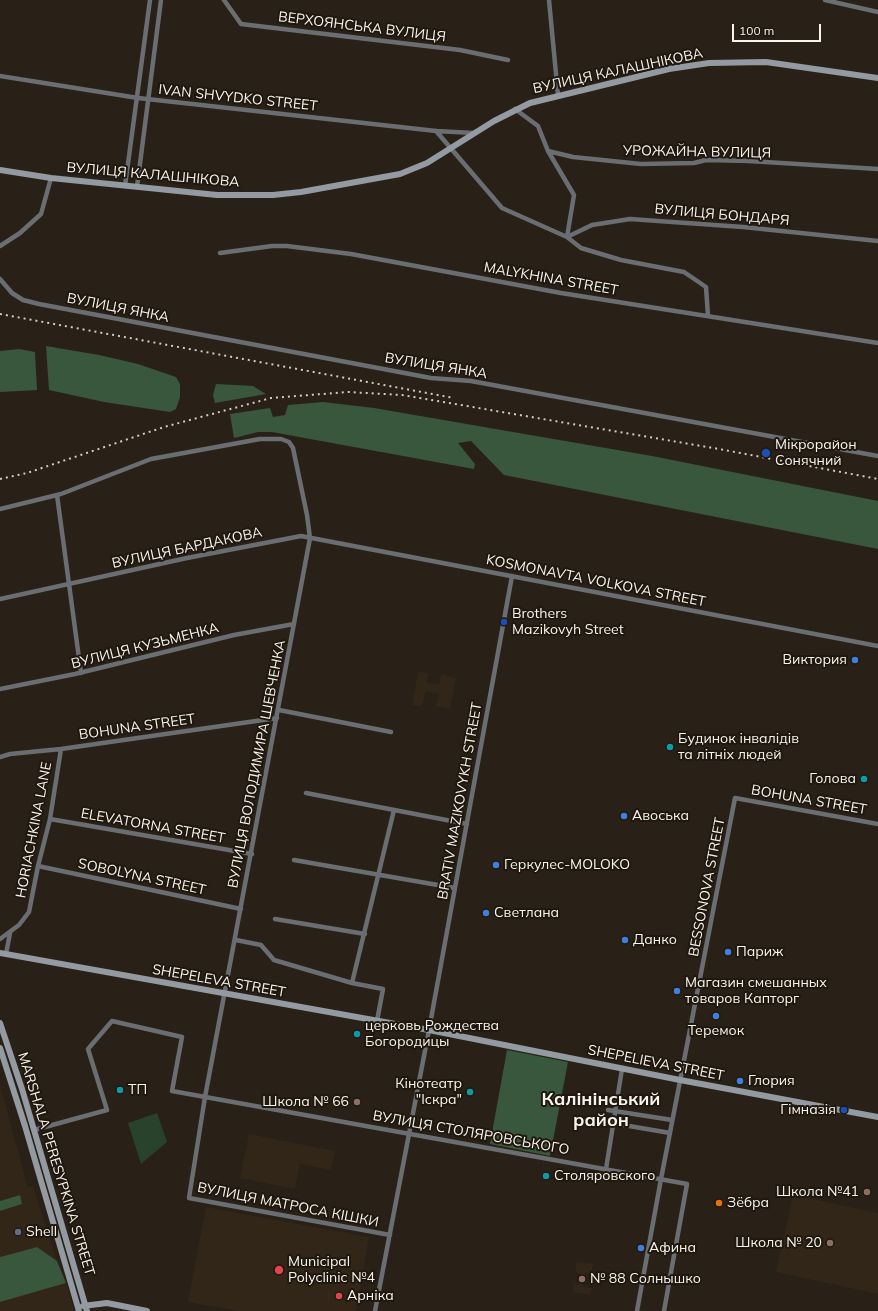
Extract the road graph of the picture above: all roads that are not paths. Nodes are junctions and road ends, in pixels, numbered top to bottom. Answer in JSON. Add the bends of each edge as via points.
{"nodes":[{"id":1,"x":150,"y":0,"type":"edge"},
{"id":2,"x":161,"y":0,"type":"edge"},
{"id":3,"x":224,"y":0,"type":"edge"},
{"id":4,"x":549,"y":0,"type":"edge"},
{"id":5,"x":825,"y":0,"type":"edge"},
{"id":6,"x":878,"y":12,"type":"edge"},
{"id":7,"x":508,"y":60,"type":"dead end"},
{"id":8,"x":0,"y":76,"type":"edge"},
{"id":9,"x":878,"y":78,"type":"edge"},
{"id":10,"x":558,"y":95,"type":"junction"},
{"id":11,"x":138,"y":98,"type":"junction"},
{"id":12,"x":149,"y":99,"type":"junction"},
{"id":13,"x":515,"y":109,"type":"junction"},
{"id":14,"x":436,"y":131,"type":"junction"},
{"id":15,"x":474,"y":133,"type":"junction"},
{"id":16,"x":451,"y":148,"type":"junction"},
{"id":17,"x":548,"y":151,"type":"junction"},
{"id":18,"x":878,"y":169,"type":"edge"},
{"id":19,"x":0,"y":170,"type":"edge"},
{"id":20,"x":51,"y":178,"type":"junction"},
{"id":21,"x":125,"y":186,"type":"junction"},
{"id":22,"x":136,"y":188,"type":"junction"},
{"id":23,"x":567,"y":237,"type":"junction"},
{"id":24,"x":878,"y":241,"type":"edge"},
{"id":25,"x":0,"y":246,"type":"edge"},
{"id":26,"x":220,"y":253,"type":"dead end"},
{"id":27,"x":0,"y":279,"type":"edge"},
{"id":28,"x":708,"y":316,"type":"junction"},
{"id":29,"x":878,"y":343,"type":"edge"},
{"id":30,"x":878,"y":456,"type":"edge"},
{"id":31,"x":57,"y":495,"type":"junction"},
{"id":32,"x":0,"y":509,"type":"edge"},
{"id":33,"x":310,"y":538,"type":"junction"},
{"id":34,"x":512,"y":576,"type":"junction"},
{"id":35,"x":69,"y":583,"type":"junction"},
{"id":36,"x":0,"y":599,"type":"edge"},
{"id":37,"x":294,"y":624,"type":"junction"},
{"id":38,"x":878,"y":646,"type":"edge"},
{"id":39,"x":81,"y":673,"type":"junction"},
{"id":40,"x":0,"y":689,"type":"edge"},
{"id":41,"x":279,"y":710,"type":"junction"},
{"id":42,"x":277,"y":718,"type":"junction"},
{"id":43,"x":391,"y":732,"type":"dead end"},
{"id":44,"x":61,"y":749,"type":"junction"},
{"id":45,"x":0,"y":756,"type":"edge"},
{"id":46,"x":306,"y":793,"type":"dead end"},
{"id":47,"x":735,"y":798,"type":"joint"},
{"id":48,"x":394,"y":810,"type":"junction"},
{"id":49,"x":50,"y":819,"type":"junction"},
{"id":50,"x":467,"y":824,"type":"junction"},
{"id":51,"x":878,"y":824,"type":"edge"},
{"id":52,"x":252,"y":854,"type":"junction"},
{"id":53,"x":294,"y":860,"type":"dead end"},
{"id":54,"x":38,"y":866,"type":"junction"},
{"id":55,"x":379,"y":874,"type":"junction"},
{"id":56,"x":455,"y":888,"type":"junction"},
{"id":57,"x":241,"y":909,"type":"junction"},
{"id":58,"x":275,"y":919,"type":"dead end"},
{"id":59,"x":10,"y":933,"type":"junction"},
{"id":60,"x":365,"y":934,"type":"junction"},
{"id":61,"x":0,"y":939,"type":"edge"},
{"id":62,"x":236,"y":940,"type":"junction"},
{"id":63,"x":2,"y":955,"type":"edge"},
{"id":64,"x":352,"y":983,"type":"junction"},
{"id":65,"x":225,"y":994,"type":"junction"},
{"id":66,"x":377,"y":1021,"type":"junction"},
{"id":67,"x":0,"y":1024,"type":"edge"},
{"id":68,"x":429,"y":1030,"type":"junction"},
{"id":69,"x":0,"y":1048,"type":"edge"},
{"id":70,"x":0,"y":1064,"type":"edge"},
{"id":71,"x":622,"y":1069,"type":"junction"},
{"id":72,"x":10,"y":1074,"type":"junction"},
{"id":73,"x":680,"y":1080,"type":"junction"},
{"id":74,"x":205,"y":1097,"type":"junction"},
{"id":75,"x":608,"y":1110,"type":"dead end"},
{"id":76,"x":616,"y":1111,"type":"junction"},
{"id":77,"x":878,"y":1117,"type":"edge"},
{"id":78,"x":672,"y":1120,"type":"junction"},
{"id":79,"x":606,"y":1122,"type":"dead end"},
{"id":80,"x":614,"y":1123,"type":"junction"},
{"id":81,"x":34,"y":1130,"type":"junction"},
{"id":82,"x":410,"y":1133,"type":"junction"},
{"id":83,"x":670,"y":1133,"type":"junction"},
{"id":84,"x":606,"y":1169,"type":"junction"},
{"id":85,"x":661,"y":1179,"type":"junction"},
{"id":86,"x":390,"y":1235,"type":"junction"},
{"id":87,"x":87,"y":1308,"type":"edge"},
{"id":88,"x":78,"y":1309,"type":"edge"},
{"id":89,"x":147,"y":1311,"type":"edge"},
{"id":90,"x":375,"y":1311,"type":"edge"},
{"id":91,"x":637,"y":1311,"type":"edge"},
{"id":92,"x":664,"y":1311,"type":"edge"}],
"edges":[{"from":1,"to":11,"type":"street"},
{"from":2,"to":12,"type":"street"},
{"from":3,"to":7,"type":"street","name":"ВЕРХОЯНСЬКА ВУЛИЦЯ","via":[[241,24],[460,50]]},
{"from":4,"to":10,"type":"street"},
{"from":5,"to":6,"type":"street"},
{"from":8,"to":11,"type":"street","name":"IVAN SHVYDKO STREET"},
{"from":9,"to":10,"type":"street","name":"ВУЛИЦЯ КАЛАШНІКОВА","via":[[766,62],[728,62],[669,70]]},
{"from":10,"to":13,"type":"street","name":"ВУЛИЦЯ КАЛАШНІКОВА","via":[[542,98]]},
{"from":11,"to":12,"type":"street","name":"IVAN SHVYDKO STREET"},
{"from":11,"to":21,"type":"street"},
{"from":12,"to":14,"type":"street","name":"IVAN SHVYDKO STREET"},
{"from":12,"to":22,"type":"street"},
{"from":13,"to":15,"type":"street","name":"ВУЛИЦЯ КАЛАШНІКОВА"},
{"from":13,"to":17,"type":"street","via":[[538,126]]},
{"from":14,"to":15,"type":"street","name":"IVAN SHVYDKO STREET"},
{"from":14,"to":16,"type":"street"},
{"from":15,"to":16,"type":"street","name":"ВУЛИЦЯ КАЛАШНІКОВА"},
{"from":16,"to":22,"type":"street","name":"ВУЛИЦЯ КАЛАШНІКОВА","via":[[427,163],[400,174],[301,192],[217,195]]},
{"from":16,"to":23,"type":"street","via":[[502,208]]},
{"from":17,"to":18,"type":"street","name":"УРОЖАЙНА ВУЛИЦЯ","via":[[573,157],[641,164],[694,163],[706,160]]},
{"from":17,"to":23,"type":"street","via":[[574,195]]},
{"from":19,"to":20,"type":"street","name":"ВУЛИЦЯ КАЛАШНІКОВА"},
{"from":20,"to":21,"type":"street","name":"ВУЛИЦЯ КАЛАШНІКОВА"},
{"from":20,"to":25,"type":"street","via":[[41,214],[20,233]]},
{"from":21,"to":22,"type":"street","name":"ВУЛИЦЯ КАЛАШНІКОВА"},
{"from":23,"to":24,"type":"street","name":"ВУЛИЦЯ БОНДАРЯ","via":[[592,225],[630,218]]},
{"from":23,"to":28,"type":"street","via":[[581,248],[621,260],[684,272],[706,287]]},
{"from":26,"to":28,"type":"street","name":"MALYKHINA STREET","via":[[272,246],[369,256],[561,293]]},
{"from":27,"to":30,"type":"street","name":"ВУЛИЦЯ ЯНКА","via":[[12,293],[23,300],[39,304],[431,378],[471,381]]},
{"from":28,"to":29,"type":"street","name":"MALYKHINA STREET"},
{"from":31,"to":32,"type":"street","name":"ВУЛИЦЯ ВОЛОДИМИРА ШЕВЧЕНКА"},
{"from":31,"to":33,"type":"street","name":"ВУЛИЦЯ ВОЛОДИМИРА ШЕВЧЕНКА","via":[[151,459],[260,439],[281,439],[289,442],[293,448]]},
{"from":31,"to":35,"type":"street"},
{"from":33,"to":34,"type":"street","name":"KOSMONAVTA VOLKOVA STREET"},
{"from":33,"to":35,"type":"street","name":"ВУЛИЦЯ БАРДАКОВА","via":[[294,537]]},
{"from":33,"to":37,"type":"street","name":"ВУЛИЦЯ ВОЛОДИМИРА ШЕВЧЕНКА"},
{"from":34,"to":38,"type":"street","name":"KOSMONAVTA VOLKOVA STREET"},
{"from":34,"to":50,"type":"street","name":"BRATIV MAZIKOVYKH STREET"},
{"from":35,"to":36,"type":"street","name":"ВУЛИЦЯ БАРДАКОВА"},
{"from":35,"to":39,"type":"street"},
{"from":37,"to":39,"type":"street","name":"ВУЛИЦЯ КУЗЬМЕНКА","via":[[234,635]]},
{"from":37,"to":41,"type":"street","name":"ВУЛИЦЯ ВОЛОДИМИРА ШЕВЧЕНКА"},
{"from":39,"to":40,"type":"street","name":"ВУЛИЦЯ КУЗЬМЕНКА"},
{"from":41,"to":42,"type":"street","name":"ВУЛИЦЯ ВОЛОДИМИРА ШЕВЧЕНКА"},
{"from":41,"to":43,"type":"street"},
{"from":42,"to":44,"type":"street","name":"BOHUNA STREET"},
{"from":42,"to":52,"type":"street","name":"ВУЛИЦЯ ВОЛОДИМИРА ШЕВЧЕНКА"},
{"from":44,"to":45,"type":"street","name":"BOHUNA STREET"},
{"from":44,"to":49,"type":"street","name":"HORIACHKINA LANE"},
{"from":46,"to":48,"type":"street"},
{"from":47,"to":51,"type":"street","name":"BOHUNA STREET"},
{"from":47,"to":73,"type":"street","name":"BESSONOVA STREET"},
{"from":48,"to":50,"type":"street"},
{"from":48,"to":55,"type":"street"},
{"from":49,"to":52,"type":"street","name":"ELEVATORNA STREET"},
{"from":49,"to":54,"type":"street","name":"HORIACHKINA LANE"},
{"from":50,"to":56,"type":"street","name":"BRATIV MAZIKOVYKH STREET"},
{"from":52,"to":57,"type":"street","name":"ВУЛИЦЯ ВОЛОДИМИРА ШЕВЧЕНКА"},
{"from":53,"to":55,"type":"street"},
{"from":54,"to":57,"type":"street","name":"SOBOLYNA STREET"},
{"from":54,"to":59,"type":"street","name":"HORIACHKINA LANE","via":[[29,912]]},
{"from":55,"to":56,"type":"street"},
{"from":55,"to":60,"type":"street"},
{"from":56,"to":68,"type":"street","name":"BRATIV MAZIKOVYKH STREET"},
{"from":57,"to":62,"type":"street","name":"ВУЛИЦЯ ВОЛОДИМИРА ШЕВЧЕНКА"},
{"from":58,"to":60,"type":"street"},
{"from":59,"to":61,"type":"street","name":"HORIACHKINA LANE"},
{"from":59,"to":63,"type":"street"},
{"from":60,"to":64,"type":"street"},
{"from":62,"to":64,"type":"street","via":[[261,945],[274,960]]},
{"from":62,"to":65,"type":"street","name":"ВУЛИЦЯ ВОЛОДИМИРА ШЕВЧЕНКА"},
{"from":63,"to":65,"type":"street","name":"SHEPELEVA STREET"},
{"from":64,"to":66,"type":"street","via":[[382,989]]},
{"from":65,"to":66,"type":"street","name":"SHEPELEVA STREET"},
{"from":65,"to":74,"type":"street","name":"ВУЛИЦЯ ВОЛОДИМИРА ШЕВЧЕНКА"},
{"from":66,"to":68,"type":"street","name":"SHEPELEVA STREET"},
{"from":67,"to":81,"type":"street","name":"MARSHALA PERESYPKINA STREET"},
{"from":68,"to":71,"type":"street","name":"SHEPELIEVA STREET"},
{"from":68,"to":82,"type":"street","name":"BRATIV MAZIKOVYKH STREET"},
{"from":69,"to":72,"type":"street","name":"MARSHALA PERESYPKINA STREET"},
{"from":70,"to":72,"type":"street"},
{"from":71,"to":73,"type":"street","name":"SHEPELIEVA STREET"},
{"from":71,"to":76,"type":"street"},
{"from":72,"to":88,"type":"street","name":"MARSHALA PERESYPKINA STREET"},
{"from":73,"to":77,"type":"street","name":"SHEPELIEVA STREET"},
{"from":73,"to":78,"type":"street","name":"BESSONOVA STREET"},
{"from":74,"to":81,"type":"street","name":"ВУЛИЦЯ СТОЛЯРОВСЬКОГО","via":[[172,1091],[182,1037],[112,1022],[88,1049],[107,1110]]},
{"from":74,"to":82,"type":"street","name":"ВУЛИЦЯ СТОЛЯРОВСЬКОГО"},
{"from":74,"to":86,"type":"street","name":"ВУЛИЦЯ МАТРОСА КІШКИ","via":[[189,1198]]},
{"from":75,"to":76,"type":"street"},
{"from":76,"to":78,"type":"street"},
{"from":76,"to":80,"type":"street"},
{"from":78,"to":83,"type":"street","name":"BESSONOVA STREET"},
{"from":79,"to":80,"type":"street"},
{"from":80,"to":83,"type":"street"},
{"from":80,"to":84,"type":"street"},
{"from":81,"to":87,"type":"street","name":"MARSHALA PERESYPKINA STREET"},
{"from":82,"to":84,"type":"street","name":"ВУЛИЦЯ СТОЛЯРОВСЬКОГО"},
{"from":82,"to":86,"type":"street","name":"BRATIV MAZIKOVYKH STREET"},
{"from":83,"to":85,"type":"street","name":"BESSONOVA STREET"},
{"from":84,"to":85,"type":"street","name":"ВУЛИЦЯ СТОЛЯРОВСЬКОГО"},
{"from":85,"to":91,"type":"street","name":"BESSONOVA STREET"},
{"from":85,"to":92,"type":"street","name":"ВУЛИЦЯ СТОЛЯРОВСЬКОГО","via":[[687,1184]]},
{"from":86,"to":90,"type":"street","name":"BRATIV MAZIKOVYKH STREET"},
{"from":87,"to":88,"type":"street"},
{"from":87,"to":89,"type":"street","via":[[107,1303]]}]}
